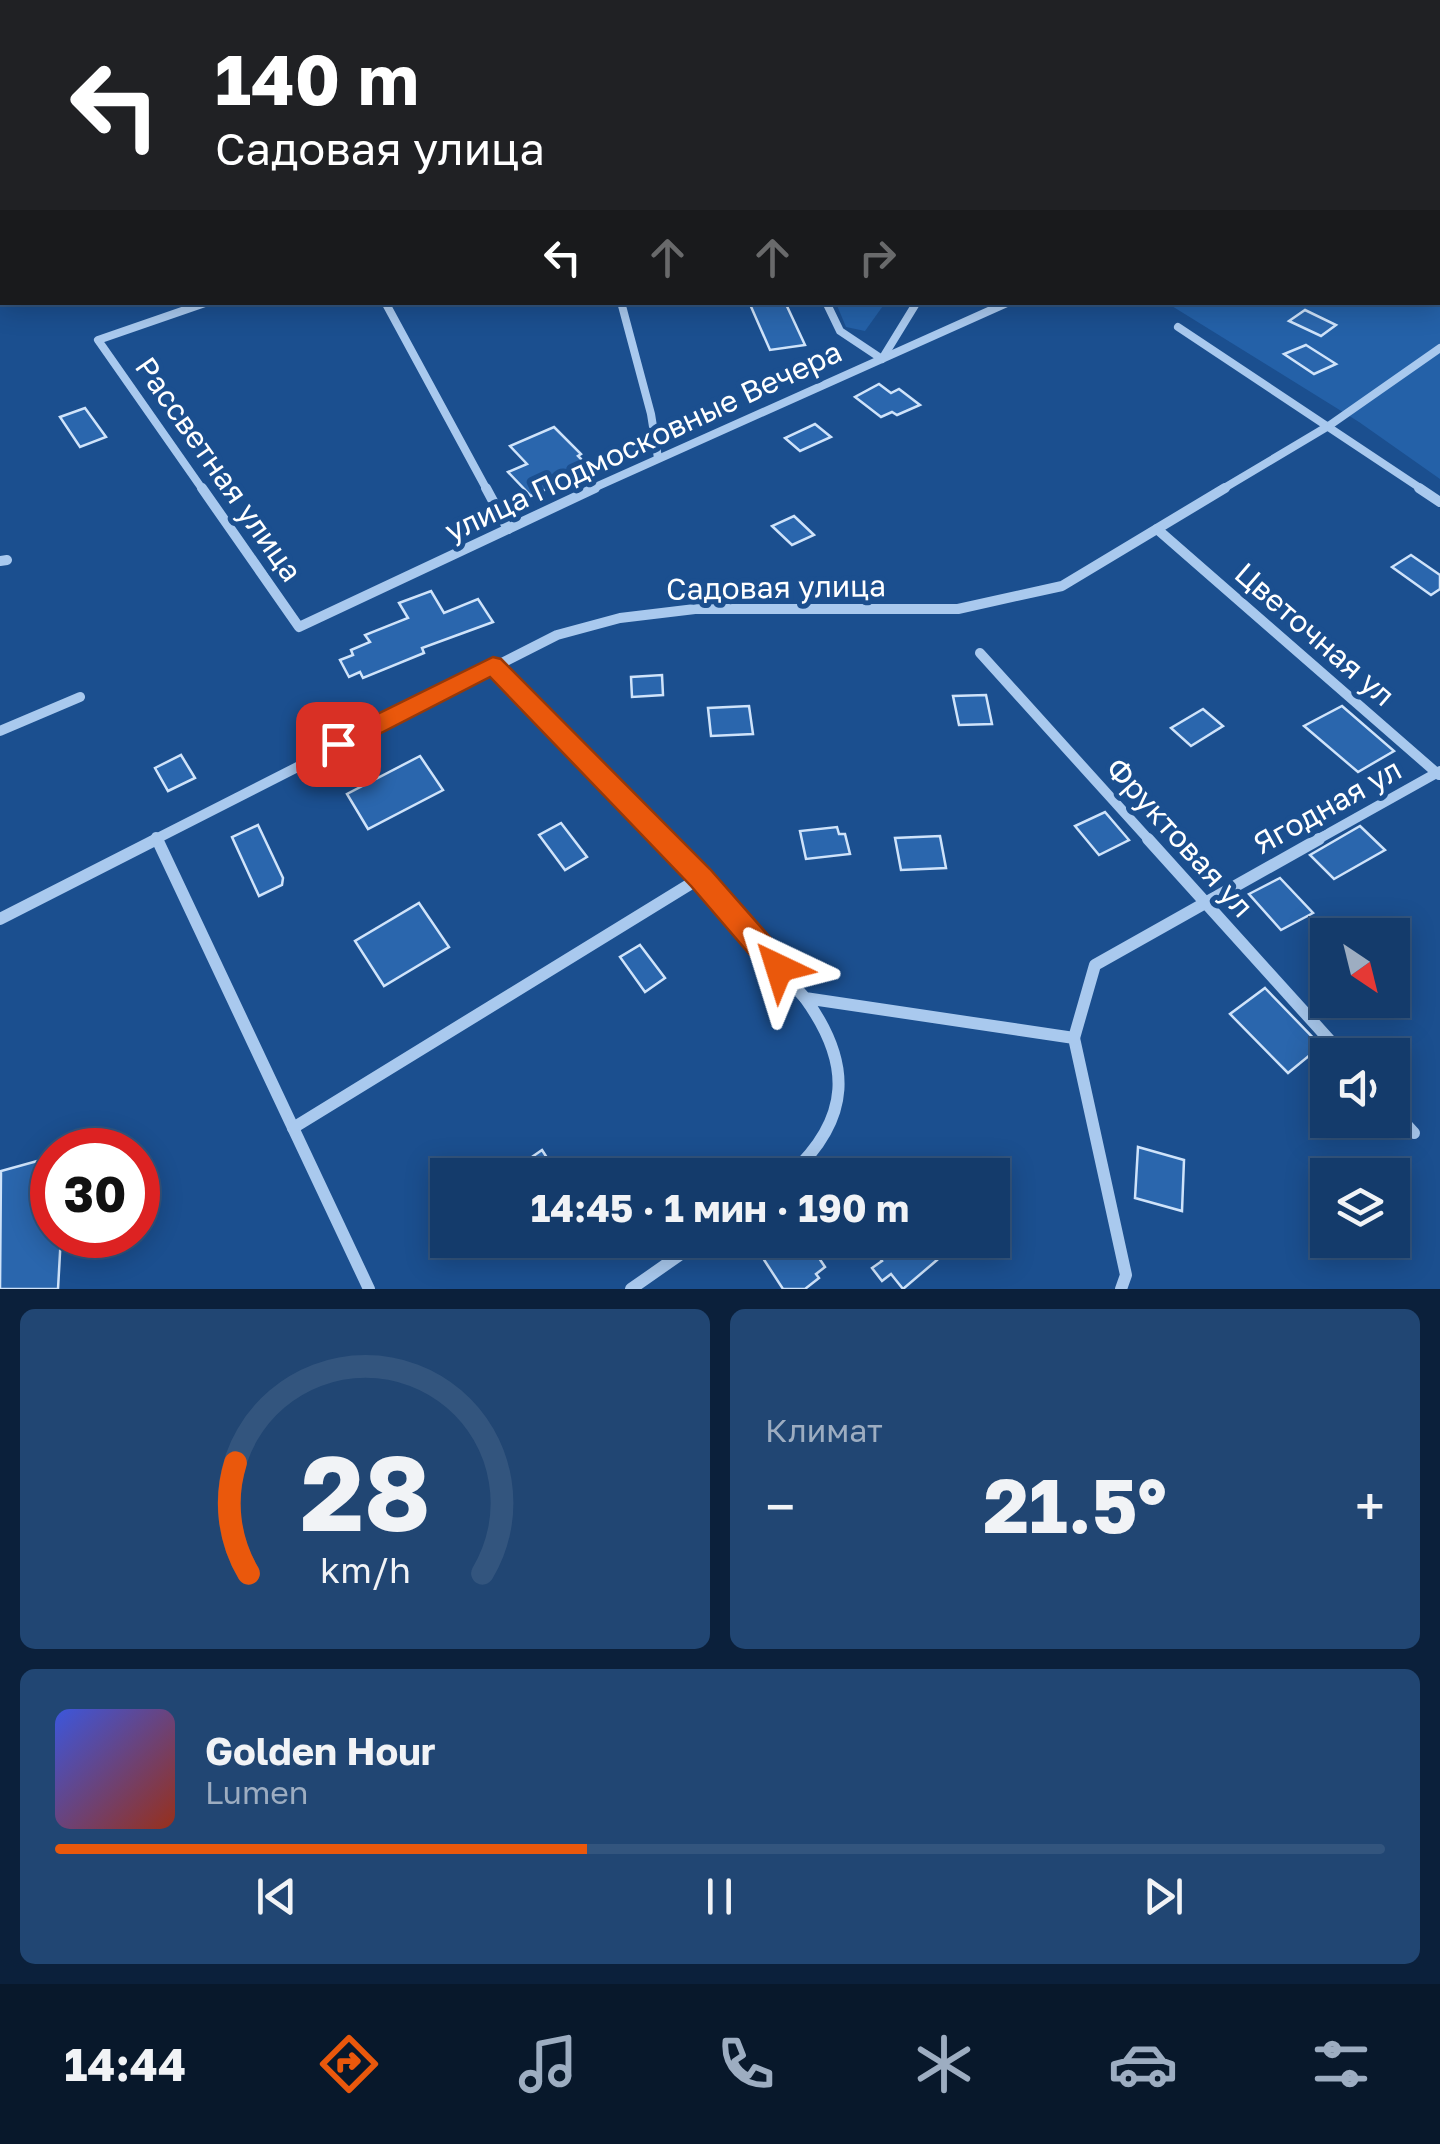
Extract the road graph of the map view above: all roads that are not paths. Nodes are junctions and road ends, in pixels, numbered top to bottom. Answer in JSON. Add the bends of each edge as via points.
{"nodes":[{"id":1,"x":199,"y":305,"type":"edge"},
{"id":2,"x":387,"y":305,"type":"edge"},
{"id":3,"x":622,"y":305,"type":"edge"},
{"id":4,"x":827,"y":305,"type":"edge"},
{"id":5,"x":914,"y":305,"type":"edge"},
{"id":6,"x":1002,"y":305,"type":"edge"},
{"id":7,"x":1178,"y":327,"type":"dead end"},
{"id":8,"x":1440,"y":348,"type":"edge"},
{"id":9,"x":882,"y":358,"type":"junction"},
{"id":10,"x":1335,"y":422,"type":"junction"},
{"id":11,"x":658,"y":458,"type":"junction"},
{"id":12,"x":1440,"y":502,"type":"edge"},
{"id":13,"x":1158,"y":529,"type":"junction"},
{"id":14,"x":508,"y":530,"type":"junction"},
{"id":15,"x":299,"y":627,"type":"joint"},
{"id":16,"x":980,"y":652,"type":"dead end"},
{"id":17,"x":493,"y":665,"type":"junction"},
{"id":18,"x":80,"y":697,"type":"dead end"},
{"id":19,"x":0,"y":731,"type":"edge"},
{"id":20,"x":1439,"y":773,"type":"edge"},
{"id":21,"x":156,"y":837,"type":"junction"},
{"id":22,"x":700,"y":878,"type":"junction"},
{"id":23,"x":1206,"y":903,"type":"junction"},
{"id":24,"x":0,"y":918,"type":"edge"},
{"id":25,"x":806,"y":998,"type":"junction"},
{"id":26,"x":1074,"y":1038,"type":"junction"},
{"id":27,"x":1328,"y":1038,"type":"edge"},
{"id":28,"x":293,"y":1128,"type":"junction"},
{"id":29,"x":1410,"y":1130,"type":"edge"},
{"id":30,"x":1414,"y":1134,"type":"dead end"},
{"id":31,"x":806,"y":1158,"type":"edge"},
{"id":32,"x":675,"y":1258,"type":"edge"},
{"id":33,"x":369,"y":1289,"type":"edge"},
{"id":34,"x":630,"y":1289,"type":"edge"},
{"id":35,"x":1121,"y":1289,"type":"edge"}],
"edges":[{"from":1,"to":15,"type":"street","name":"Рассветная улица","via":[[98,340]]},
{"from":2,"to":14,"type":"street"},
{"from":3,"to":11,"type":"street"},
{"from":4,"to":9,"type":"street","via":[[840,331]]},
{"from":5,"to":9,"type":"street"},
{"from":6,"to":9,"type":"street","name":"улица Подмосковные Вечера"},
{"from":7,"to":10,"type":"street"},
{"from":8,"to":10,"type":"street","name":"Садовая улица"},
{"from":9,"to":11,"type":"street","name":"улица Подмосковные Вечера"},
{"from":10,"to":12,"type":"street"},
{"from":10,"to":13,"type":"street","name":"Садовая улица"},
{"from":11,"to":14,"type":"street","name":"улица Подмосковные Вечера"},
{"from":13,"to":17,"type":"street","name":"Садовая улица","via":[[1062,586],[958,609],[676,611],[557,634]]},
{"from":13,"to":20,"type":"street","name":"Цветочная ул"},
{"from":14,"to":15,"type":"street","name":"улица Подмосковные Вечера"},
{"from":16,"to":23,"type":"street","name":"Фруктовая ул"},
{"from":17,"to":21,"type":"street","name":"Садовая улица"},
{"from":17,"to":22,"type":"street"},
{"from":18,"to":19,"type":"street"},
{"from":20,"to":23,"type":"street","name":"Ягодная ул"},
{"from":21,"to":24,"type":"street","name":"Садовая улица"},
{"from":21,"to":28,"type":"street"},
{"from":22,"to":25,"type":"street"},
{"from":22,"to":28,"type":"street"},
{"from":23,"to":26,"type":"street","name":"Ягодная ул","via":[[1095,965]]},
{"from":23,"to":27,"type":"street","name":"Фруктовая ул"},
{"from":25,"to":26,"type":"street"},
{"from":25,"to":31,"type":"street","via":[[832,1039],[840,1086],[825,1137]]},
{"from":26,"to":35,"type":"street","via":[[1126,1275]]},
{"from":28,"to":33,"type":"street"},
{"from":29,"to":30,"type":"street"},
{"from":32,"to":34,"type":"street"}]}
